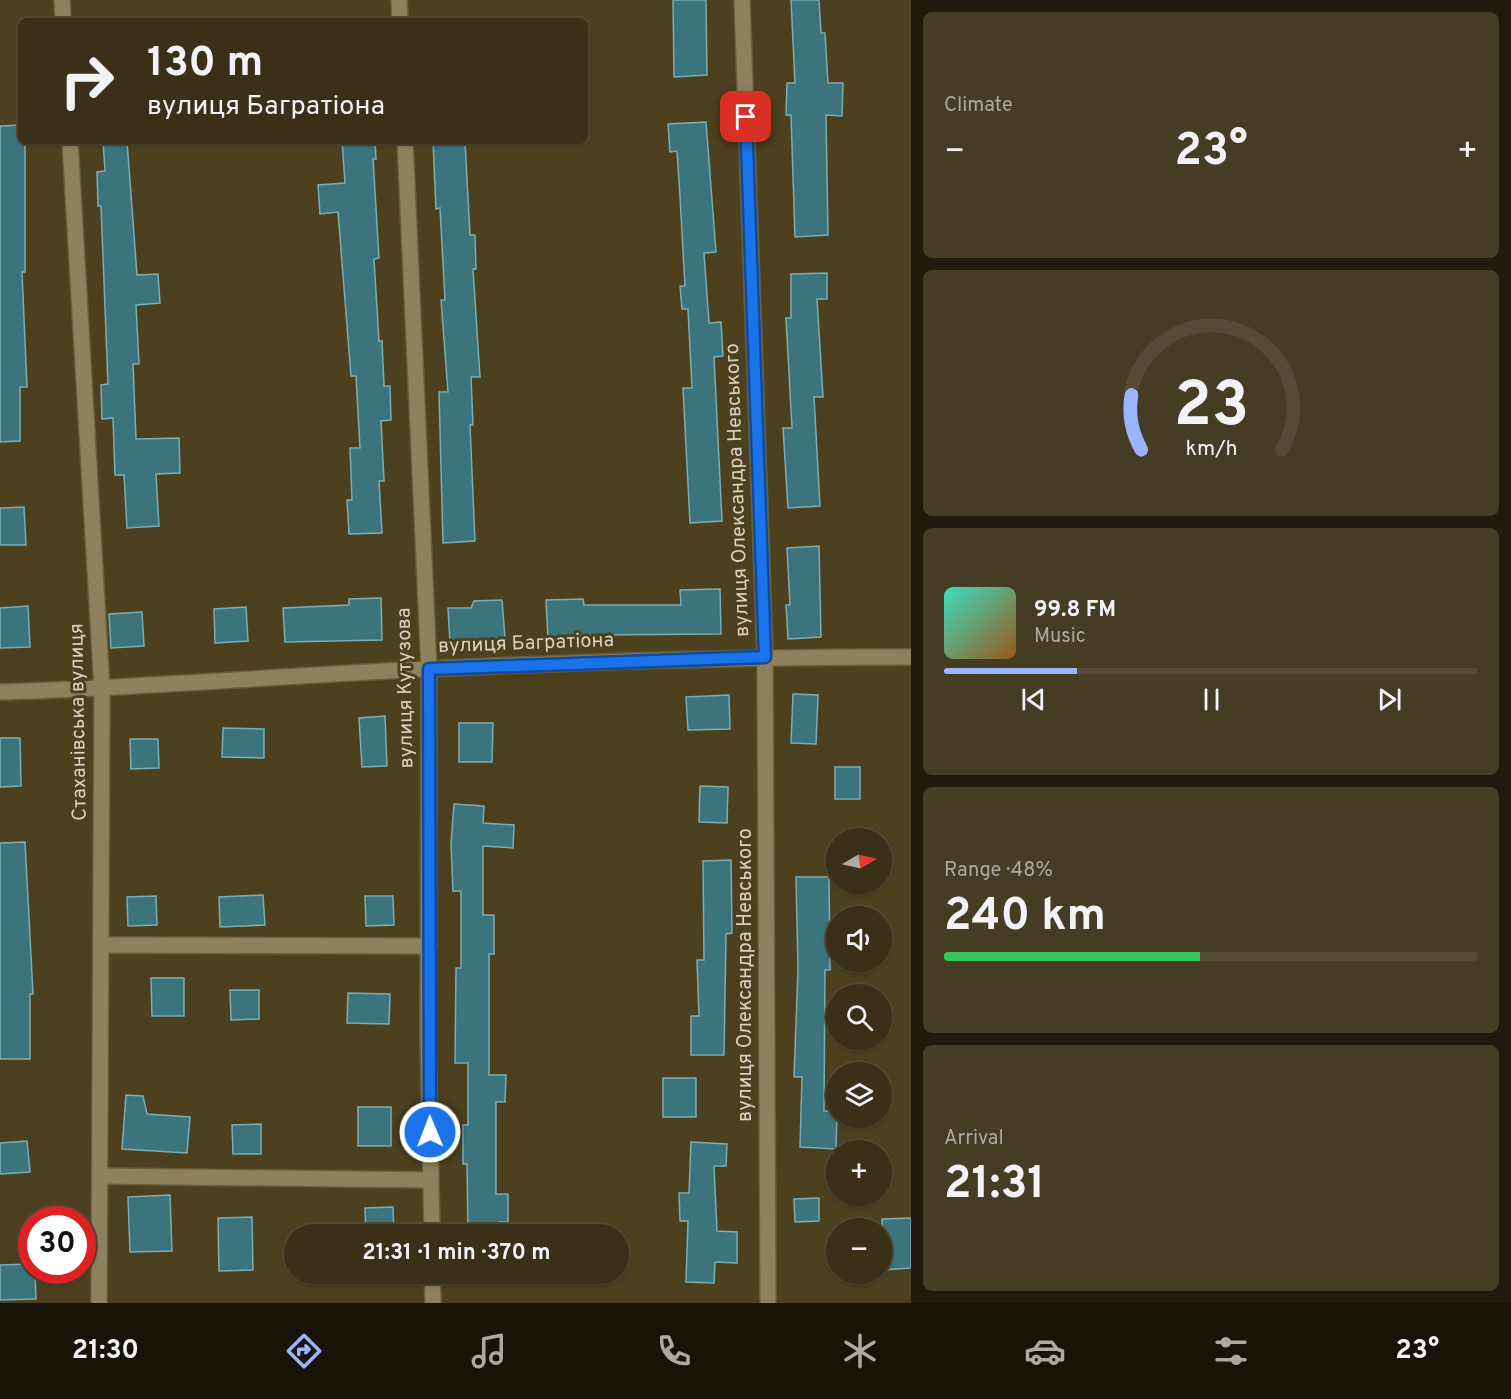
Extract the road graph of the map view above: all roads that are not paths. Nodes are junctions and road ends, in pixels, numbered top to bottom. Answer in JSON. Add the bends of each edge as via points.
{"nodes":[{"id":1,"x":62,"y":0,"type":"edge"},
{"id":2,"x":399,"y":0,"type":"edge"},
{"id":3,"x":742,"y":0,"type":"edge"},
{"id":4,"x":63,"y":18,"type":"edge"},
{"id":5,"x":400,"y":18,"type":"edge"},
{"id":6,"x":70,"y":144,"type":"edge"},
{"id":7,"x":405,"y":144,"type":"edge"},
{"id":8,"x":765,"y":657,"type":"junction"},
{"id":9,"x":911,"y":657,"type":"edge"},
{"id":10,"x":429,"y":669,"type":"junction"},
{"id":11,"x":102,"y":689,"type":"junction"},
{"id":12,"x":0,"y":692,"type":"edge"},
{"id":13,"x":101,"y":945,"type":"junction"},
{"id":14,"x":429,"y":946,"type":"junction"},
{"id":15,"x":100,"y":1176,"type":"junction"},
{"id":16,"x":431,"y":1180,"type":"junction"},
{"id":17,"x":432,"y":1224,"type":"edge"},
{"id":18,"x":432,"y":1284,"type":"edge"},
{"id":19,"x":99,"y":1303,"type":"edge"},
{"id":20,"x":433,"y":1303,"type":"edge"},
{"id":21,"x":768,"y":1303,"type":"edge"}],
"edges":[{"from":1,"to":4,"type":"street"},
{"from":2,"to":5,"type":"street"},
{"from":3,"to":8,"type":"street","name":"вулиця Олександра Невського"},
{"from":6,"to":11,"type":"street","name":"Стаханівська вулиця"},
{"from":7,"to":10,"type":"street","name":"вулиця Кутузова"},
{"from":8,"to":9,"type":"street","name":"вулиця Багратіона"},
{"from":8,"to":10,"type":"street","name":"вулиця Багратіона"},
{"from":8,"to":21,"type":"street","name":"вулиця Олександра Невського"},
{"from":10,"to":11,"type":"street","name":"вулиця Багратіона"},
{"from":10,"to":14,"type":"street","name":"вулиця Кутузова"},
{"from":11,"to":12,"type":"street","name":"вулиця Багратіона"},
{"from":11,"to":13,"type":"street","name":"Стаханівська вулиця"},
{"from":13,"to":14,"type":"street"},
{"from":13,"to":15,"type":"street","name":"Стаханівська вулиця"},
{"from":14,"to":16,"type":"street","name":"вулиця Кутузова"},
{"from":15,"to":16,"type":"street"},
{"from":15,"to":19,"type":"street","name":"Стаханівська вулиця"},
{"from":16,"to":17,"type":"street","name":"вулиця Кутузова"},
{"from":18,"to":20,"type":"street"}]}
